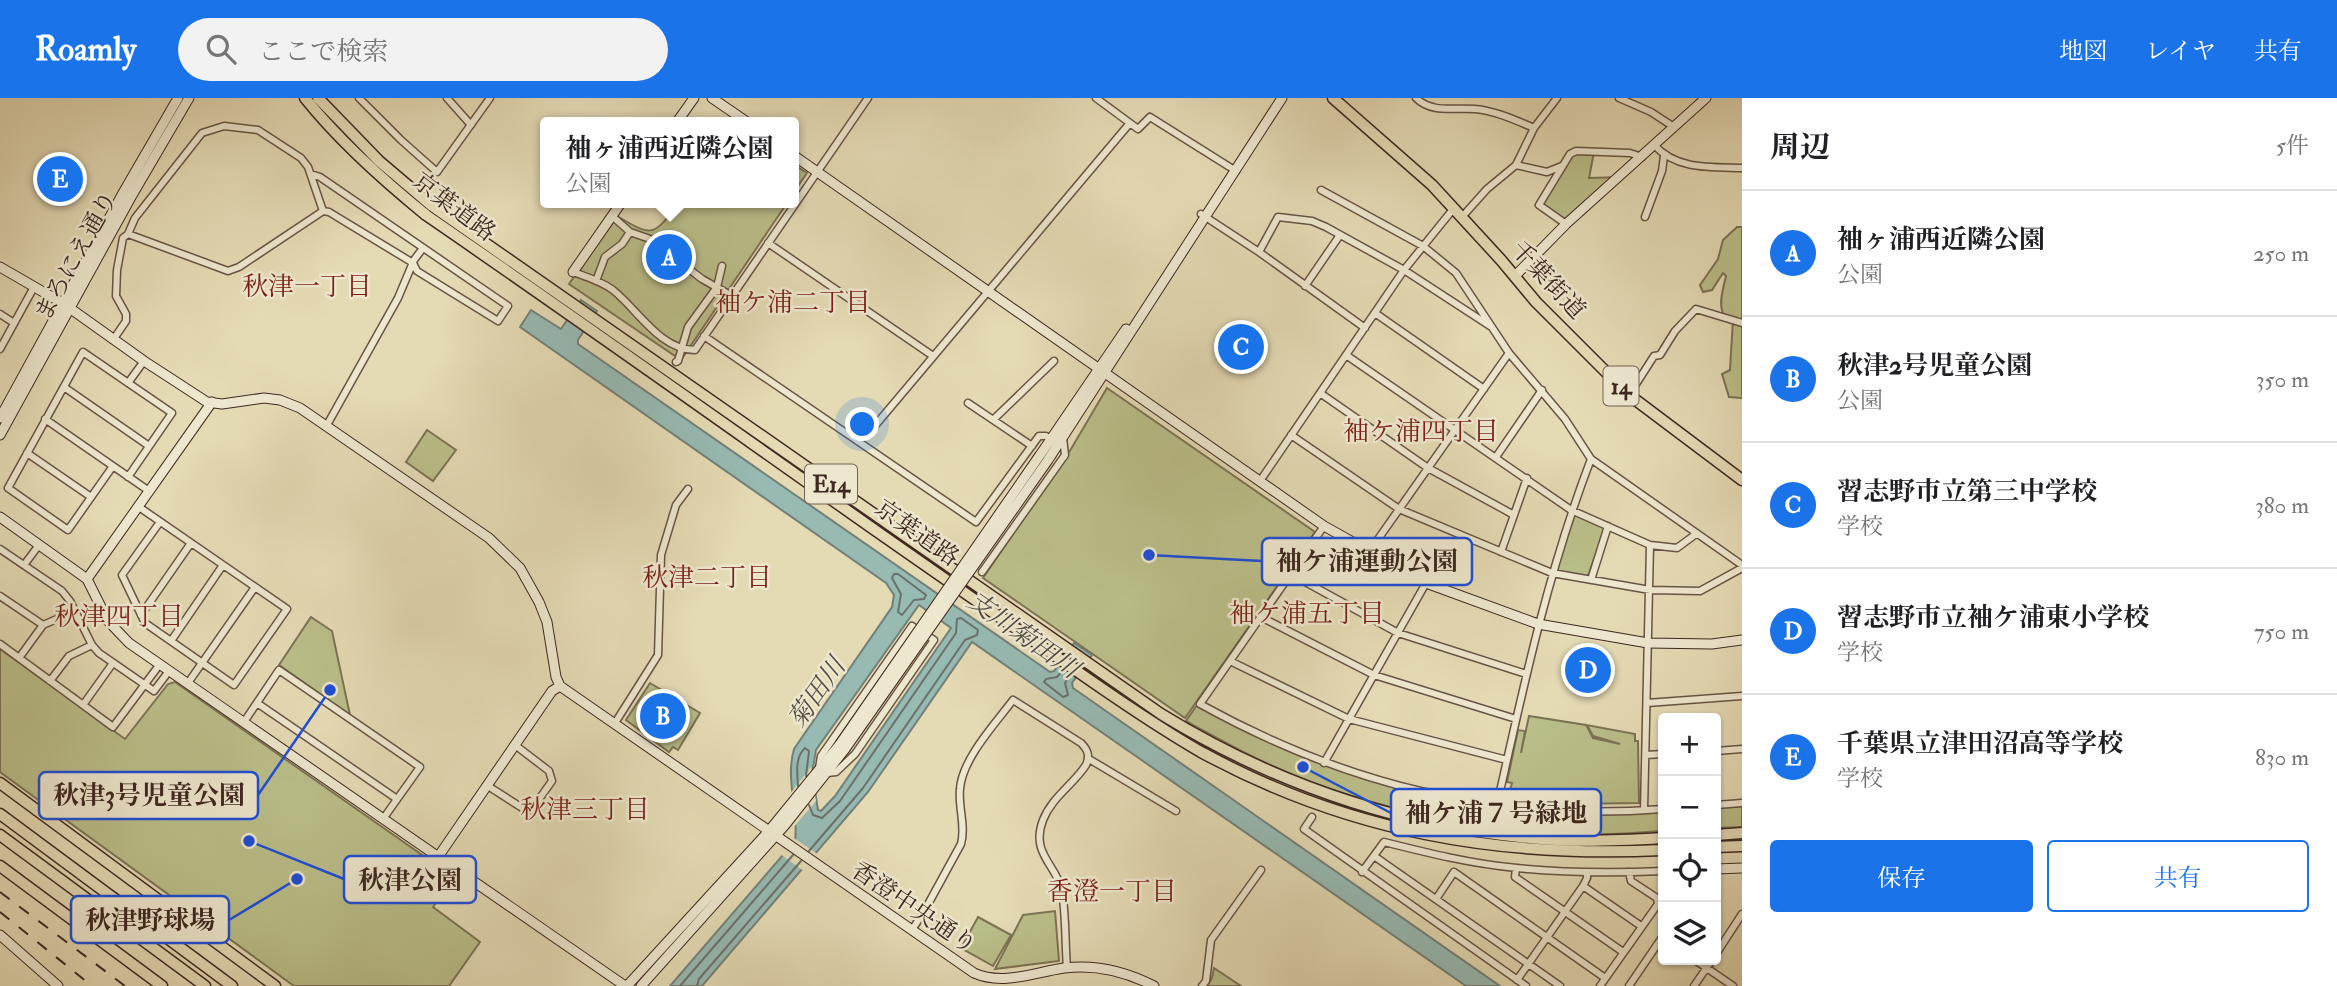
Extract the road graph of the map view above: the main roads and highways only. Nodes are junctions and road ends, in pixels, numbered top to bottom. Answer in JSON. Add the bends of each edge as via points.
{"nodes":[{"id":1,"x":305,"y":98,"type":"edge"},
{"id":2,"x":318,"y":98,"type":"edge"},
{"id":3,"x":1333,"y":98,"type":"edge"},
{"id":4,"x":568,"y":308,"type":"junction"},
{"id":5,"x":593,"y":325,"type":"junction"},
{"id":6,"x":1742,"y":480,"type":"edge"},
{"id":7,"x":0,"y":783,"type":"edge"},
{"id":8,"x":0,"y":814,"type":"edge"},
{"id":9,"x":1742,"y":833,"type":"edge"},
{"id":10,"x":0,"y":835,"type":"edge"},
{"id":11,"x":1721,"y":835,"type":"edge"},
{"id":12,"x":1658,"y":838,"type":"edge"},
{"id":13,"x":1742,"y":846,"type":"edge"},
{"id":14,"x":1721,"y":847,"type":"edge"},
{"id":15,"x":1658,"y":850,"type":"edge"},
{"id":16,"x":0,"y":866,"type":"edge"},
{"id":17,"x":162,"y":986,"type":"edge"},
{"id":18,"x":205,"y":986,"type":"edge"},
{"id":19,"x":232,"y":986,"type":"edge"},
{"id":20,"x":275,"y":986,"type":"edge"}],
"edges":[{"from":1,"to":4,"type":"highway","name":"京葉道路","number":"E14","via":[[344,141],[426,215]]},
{"from":2,"to":4,"type":"highway","name":"京葉道路","number":"E14","via":[[407,186]]},
{"from":3,"to":6,"type":"highway","name":"千葉街道","number":"14","via":[[1433,185],[1544,310],[1629,395]]},
{"from":4,"to":5,"type":"highway","name":"京葉道路","number":"E14"},
{"from":5,"to":12,"type":"highway","name":"京葉道路","number":"E14","via":[[1161,714],[1215,746],[1299,785],[1427,823],[1559,840]]},
{"from":5,"to":15,"type":"highway","name":"京葉道路","number":"E14","via":[[1058,658],[1202,752],[1302,799],[1437,837],[1574,852]]},
{"from":7,"to":20,"type":"highway"},
{"from":8,"to":19,"type":"highway"},
{"from":9,"to":11,"type":"highway"},
{"from":10,"to":18,"type":"highway"},
{"from":13,"to":14,"type":"highway"},
{"from":16,"to":17,"type":"highway"}]}
